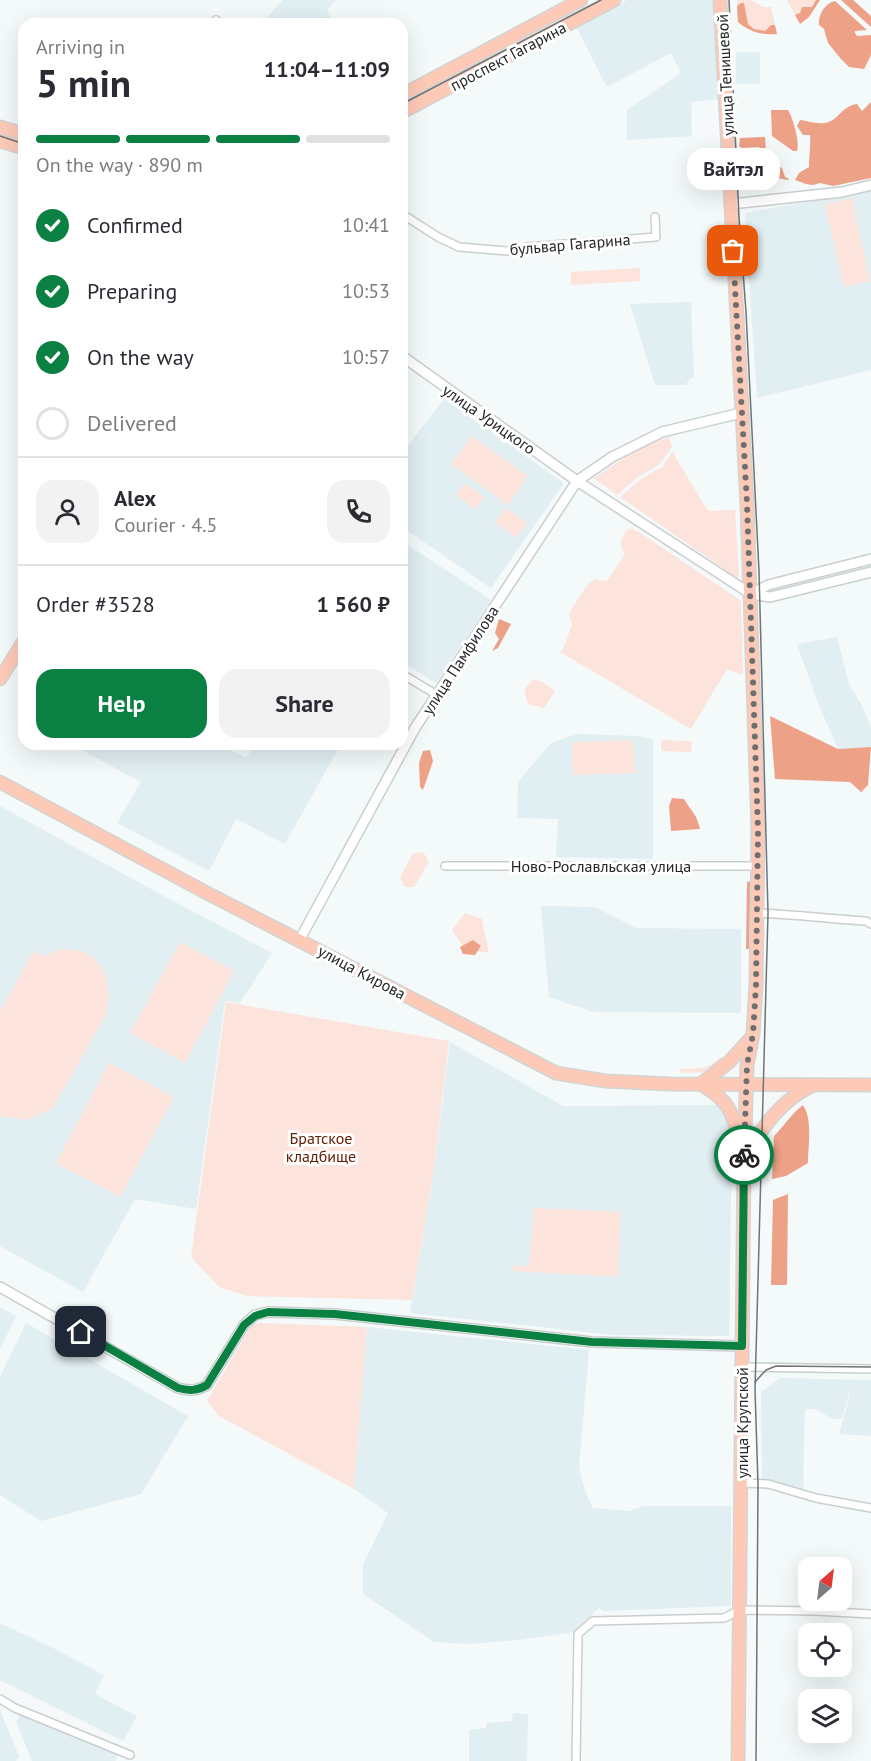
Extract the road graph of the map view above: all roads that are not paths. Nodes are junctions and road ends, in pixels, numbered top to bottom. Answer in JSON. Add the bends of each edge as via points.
{"nodes":[{"id":1,"x":581,"y":0,"type":"edge"},
{"id":2,"x":614,"y":0,"type":"edge"},
{"id":3,"x":720,"y":0,"type":"edge"},
{"id":4,"x":408,"y":92,"type":"edge"},
{"id":5,"x":408,"y":109,"type":"edge"},
{"id":6,"x":0,"y":128,"type":"edge"},
{"id":7,"x":18,"y":132,"type":"edge"},
{"id":8,"x":0,"y":141,"type":"edge"},
{"id":9,"x":18,"y":146,"type":"edge"},
{"id":10,"x":871,"y":185,"type":"edge"},
{"id":11,"x":731,"y":204,"type":"junction"},
{"id":12,"x":408,"y":218,"type":"edge"},
{"id":13,"x":655,"y":218,"type":"dead end"},
{"id":14,"x":408,"y":360,"type":"edge"},
{"id":15,"x":741,"y":413,"type":"junction"},
{"id":16,"x":577,"y":481,"type":"junction"},
{"id":17,"x":871,"y":559,"type":"edge"},
{"id":18,"x":871,"y":572,"type":"edge"},
{"id":19,"x":751,"y":594,"type":"junction"},
{"id":20,"x":18,"y":650,"type":"edge"},
{"id":21,"x":408,"y":678,"type":"edge"},
{"id":22,"x":0,"y":679,"type":"edge"},
{"id":23,"x":437,"y":695,"type":"junction"},
{"id":24,"x":408,"y":741,"type":"edge"},
{"id":25,"x":403,"y":750,"type":"edge"},
{"id":26,"x":0,"y":782,"type":"edge"},
{"id":27,"x":445,"y":866,"type":"dead end"},
{"id":28,"x":757,"y":866,"type":"junction"},
{"id":29,"x":757,"y":913,"type":"junction"},
{"id":30,"x":871,"y":924,"type":"edge"},
{"id":31,"x":300,"y":939,"type":"junction"},
{"id":32,"x":753,"y":1034,"type":"junction"},
{"id":33,"x":701,"y":1084,"type":"junction"},
{"id":34,"x":751,"y":1085,"type":"junction"},
{"id":35,"x":813,"y":1085,"type":"junction"},
{"id":36,"x":871,"y":1085,"type":"edge"},
{"id":37,"x":744,"y":1160,"type":"junction"},
{"id":38,"x":0,"y":1287,"type":"edge"},
{"id":39,"x":742,"y":1346,"type":"junction"},
{"id":40,"x":742,"y":1367,"type":"junction"},
{"id":41,"x":871,"y":1369,"type":"edge"},
{"id":42,"x":742,"y":1483,"type":"junction"},
{"id":43,"x":871,"y":1508,"type":"edge"},
{"id":44,"x":740,"y":1610,"type":"junction"},
{"id":45,"x":871,"y":1614,"type":"edge"},
{"id":46,"x":0,"y":1699,"type":"edge"},
{"id":47,"x":130,"y":1755,"type":"dead end"},
{"id":48,"x":576,"y":1761,"type":"edge"},
{"id":49,"x":738,"y":1761,"type":"edge"}],
"edges":[{"from":1,"to":4,"type":"main road","name":"проспект Гагарина"},
{"from":2,"to":5,"type":"main road","name":"проспект Гагарина"},
{"from":3,"to":11,"type":"main road","name":"улица Тенишевой"},
{"from":6,"to":7,"type":"main road"},
{"from":8,"to":9,"type":"main road"},
{"from":10,"to":11,"type":"street","via":[[842,192]]},
{"from":11,"to":15,"type":"main road","name":"улица Тенишевой"},
{"from":12,"to":13,"type":"street","name":"бульвар Гагарина","via":[[459,247],[520,252],[526,247],[656,237]]},
{"from":14,"to":16,"type":"street","name":"улица Урицкого"},
{"from":15,"to":16,"type":"street","via":[[662,432],[612,457]]},
{"from":15,"to":19,"type":"main road","name":"улица Тенишевой"},
{"from":16,"to":19,"type":"street","name":"улица Урицкого"},
{"from":16,"to":23,"type":"street","name":"улица Памфилова"},
{"from":17,"to":19,"type":"street","via":[[768,585]]},
{"from":18,"to":19,"type":"street","via":[[770,597]]},
{"from":19,"to":28,"type":"main road","name":"улица Тенишевой"},
{"from":20,"to":22,"type":"main road"},
{"from":21,"to":23,"type":"street"},
{"from":23,"to":24,"type":"street","name":"улица Памфилова"},
{"from":25,"to":31,"type":"street","name":"улица Памфилова"},
{"from":26,"to":31,"type":"main road","name":"улица Кирова"},
{"from":27,"to":28,"type":"street","name":"Ново-Рославльская улица"},
{"from":28,"to":29,"type":"main road","name":"улица Тенишевой"},
{"from":29,"to":30,"type":"street"},
{"from":29,"to":32,"type":"main road","name":"улица Тенишевой"},
{"from":31,"to":33,"type":"main road","name":"улица Кирова","via":[[556,1072],[605,1081]]},
{"from":32,"to":33,"type":"main road","via":[[736,1055]]},
{"from":32,"to":34,"type":"main road","name":"улица Тенишевой","via":[[747,1065]]},
{"from":33,"to":34,"type":"main road","name":"улица Кирова"},
{"from":33,"to":37,"type":"main road","via":[[717,1093],[734,1115]]},
{"from":34,"to":35,"type":"main road","name":"улица Кирова"},
{"from":34,"to":37,"type":"main road","name":"улица Крупской"},
{"from":35,"to":36,"type":"main road","name":"улица Кирова"},
{"from":35,"to":37,"type":"main road","via":[[782,1106],[758,1134]]},
{"from":37,"to":39,"type":"main road","name":"улица Крупской"},
{"from":38,"to":39,"type":"street","via":[[189,1391],[207,1385],[244,1325],[268,1312],[346,1315],[592,1342]]},
{"from":39,"to":40,"type":"main road","name":"улица Крупской"},
{"from":40,"to":41,"type":"street"},
{"from":40,"to":42,"type":"main road","name":"улица Крупской"},
{"from":42,"to":43,"type":"street","via":[[768,1484]]},
{"from":42,"to":44,"type":"main road","name":"улица Крупской"},
{"from":44,"to":45,"type":"street"},
{"from":44,"to":48,"type":"street","via":[[724,1618],[593,1621],[578,1634]]},
{"from":44,"to":49,"type":"main road","name":"улица Крупской"},
{"from":46,"to":47,"type":"street"}]}
